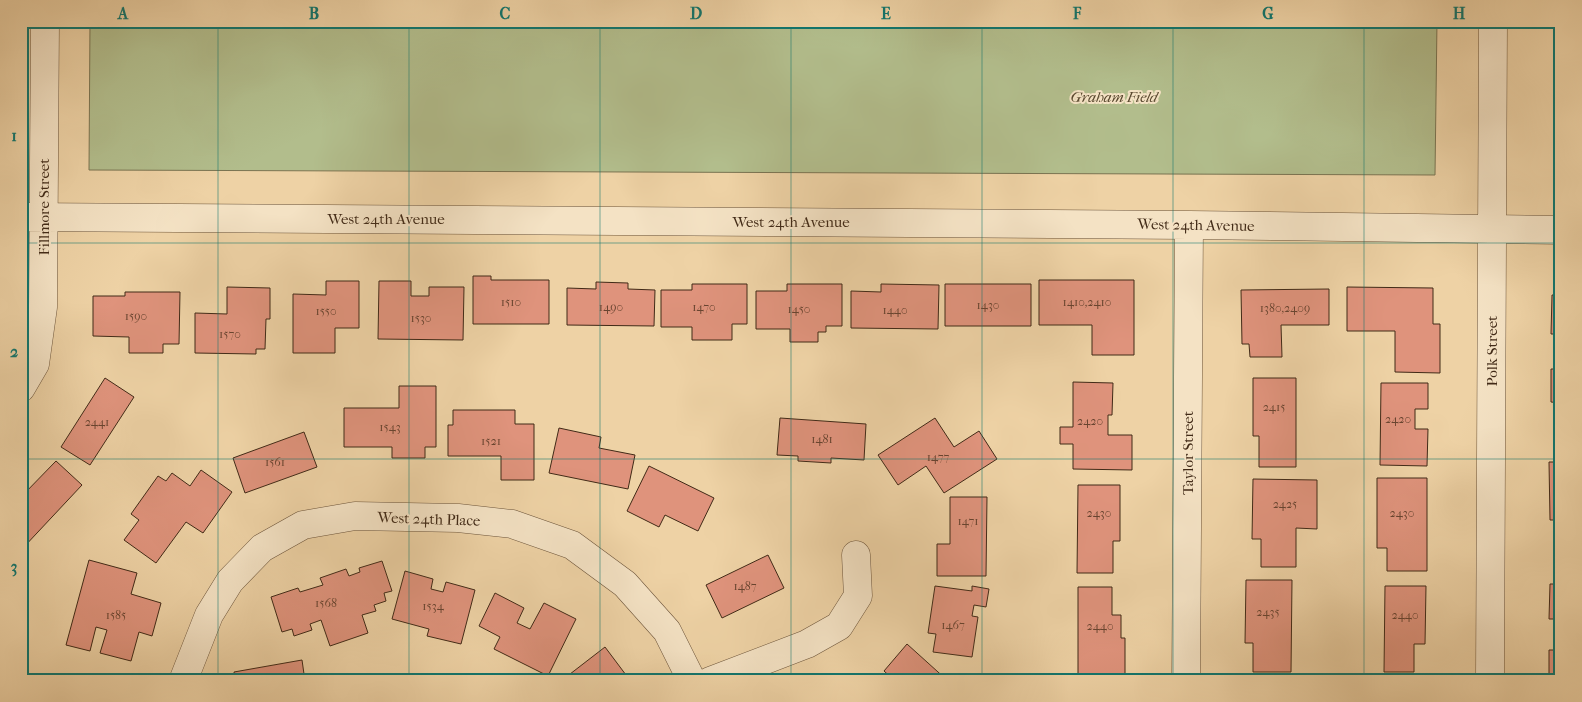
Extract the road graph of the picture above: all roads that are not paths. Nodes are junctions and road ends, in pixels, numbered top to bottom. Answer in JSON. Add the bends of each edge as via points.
{"nodes":[{"id":1,"x":45,"y":21,"type":"edge"},
{"id":2,"x":1493,"y":21,"type":"edge"},
{"id":3,"x":33,"y":217,"type":"edge"},
{"id":4,"x":1189,"y":225,"type":"junction"},
{"id":5,"x":1492,"y":230,"type":"junction"},
{"id":6,"x":1561,"y":230,"type":"edge"},
{"id":7,"x":21,"y":388,"type":"edge"},
{"id":8,"x":856,"y":555,"type":"dead end"},
{"id":9,"x":183,"y":681,"type":"edge"},
{"id":10,"x":692,"y":681,"type":"edge"},
{"id":11,"x":710,"y":681,"type":"edge"},
{"id":12,"x":1186,"y":681,"type":"edge"},
{"id":13,"x":1490,"y":681,"type":"edge"}],
"edges":[{"from":1,"to":3,"type":"street","name":"Fillmore Street"},
{"from":2,"to":5,"type":"street","name":"Polk Street"},
{"from":3,"to":4,"type":"street","name":"West 24th Avenue"},
{"from":3,"to":7,"type":"street","name":"Fillmore Street","via":[[43,307],[35,364]]},
{"from":4,"to":5,"type":"street","name":"West 24th Avenue"},
{"from":4,"to":12,"type":"street","name":"Taylor Street"},
{"from":5,"to":6,"type":"street","name":"West 24th Avenue"},
{"from":5,"to":13,"type":"street","name":"Polk Street"},
{"from":8,"to":11,"type":"street","via":[[858,596],[839,626],[807,644]]},
{"from":9,"to":10,"type":"street","name":"West 24th Place","via":[[209,615],[230,581],[262,548],[303,525],[355,516],[458,518],[512,524],[572,544],[625,584],[661,624]]}]}
